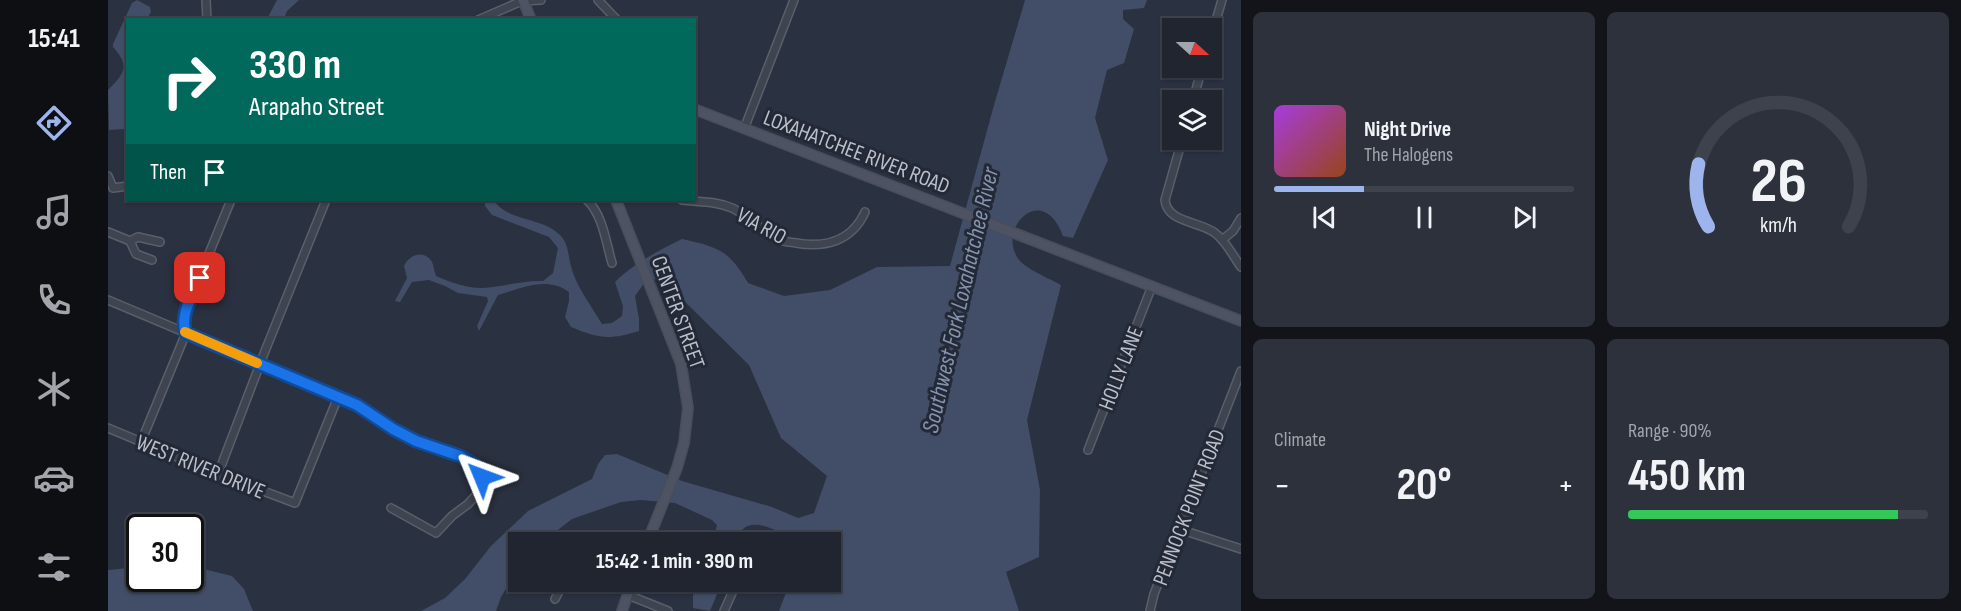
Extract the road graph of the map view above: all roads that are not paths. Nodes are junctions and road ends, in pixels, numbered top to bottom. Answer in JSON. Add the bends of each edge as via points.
{"nodes":[{"id":1,"x":206,"y":0,"type":"edge"},
{"id":2,"x":523,"y":0,"type":"edge"},
{"id":3,"x":541,"y":0,"type":"edge"},
{"id":4,"x":598,"y":0,"type":"edge"},
{"id":5,"x":794,"y":0,"type":"edge"},
{"id":6,"x":1222,"y":0,"type":"edge"},
{"id":7,"x":207,"y":18,"type":"edge"},
{"id":8,"x":482,"y":18,"type":"edge"},
{"id":9,"x":530,"y":18,"type":"edge"},
{"id":10,"x":615,"y":18,"type":"edge"},
{"id":11,"x":1217,"y":18,"type":"edge"},
{"id":12,"x":696,"y":110,"type":"edge"},
{"id":13,"x":744,"y":129,"type":"junction"},
{"id":14,"x":1179,"y":150,"type":"edge"},
{"id":15,"x":108,"y":176,"type":"edge"},
{"id":16,"x":126,"y":186,"type":"edge"},
{"id":17,"x":113,"y":188,"type":"junction"},
{"id":18,"x":108,"y":195,"type":"edge"},
{"id":19,"x":231,"y":201,"type":"edge"},
{"id":20,"x":326,"y":201,"type":"edge"},
{"id":21,"x":588,"y":201,"type":"edge"},
{"id":22,"x":616,"y":201,"type":"edge"},
{"id":23,"x":692,"y":201,"type":"edge"},
{"id":24,"x":865,"y":212,"type":"dead end"},
{"id":25,"x":1241,"y":218,"type":"edge"},
{"id":26,"x":108,"y":232,"type":"edge"},
{"id":27,"x":1222,"y":240,"type":"junction"},
{"id":28,"x":130,"y":241,"type":"junction"},
{"id":29,"x":160,"y":242,"type":"dead end"},
{"id":30,"x":152,"y":260,"type":"dead end"},
{"id":31,"x":612,"y":263,"type":"dead end"},
{"id":32,"x":1241,"y":267,"type":"edge"},
{"id":33,"x":1152,"y":286,"type":"junction"},
{"id":34,"x":108,"y":300,"type":"edge"},
{"id":35,"x":1241,"y":321,"type":"edge"},
{"id":36,"x":186,"y":333,"type":"junction"},
{"id":37,"x":261,"y":364,"type":"junction"},
{"id":38,"x":1241,"y":371,"type":"edge"},
{"id":39,"x":338,"y":397,"type":"junction"},
{"id":40,"x":108,"y":428,"type":"edge"},
{"id":41,"x":141,"y":442,"type":"junction"},
{"id":42,"x":1088,"y":450,"type":"dead end"},
{"id":43,"x":218,"y":474,"type":"junction"},
{"id":44,"x":391,"y":508,"type":"dead end"},
{"id":45,"x":1179,"y":529,"type":"junction"},
{"id":46,"x":652,"y":532,"type":"edge"},
{"id":47,"x":1241,"y":549,"type":"edge"},
{"id":48,"x":559,"y":592,"type":"edge"},
{"id":49,"x":629,"y":592,"type":"edge"},
{"id":50,"x":733,"y":592,"type":"edge"},
{"id":51,"x":628,"y":595,"type":"junction"},
{"id":52,"x":555,"y":599,"type":"dead end"},
{"id":53,"x":622,"y":611,"type":"edge"},
{"id":54,"x":668,"y":611,"type":"edge"},
{"id":55,"x":724,"y":611,"type":"edge"},
{"id":56,"x":1150,"y":611,"type":"edge"}],
"edges":[{"from":1,"to":7,"type":"street"},
{"from":2,"to":3,"type":"street"},
{"from":2,"to":8,"type":"street"},
{"from":2,"to":9,"type":"street"},
{"from":4,"to":10,"type":"street"},
{"from":5,"to":13,"type":"street"},
{"from":6,"to":11,"type":"street"},
{"from":12,"to":13,"type":"street","name":"LOXAHATCHEE RIVER ROAD"},
{"from":13,"to":33,"type":"street","name":"LOXAHATCHEE RIVER ROAD"},
{"from":14,"to":27,"type":"street","via":[[1166,205],[1171,213],[1210,230]]},
{"from":15,"to":17,"type":"street"},
{"from":16,"to":17,"type":"street"},
{"from":17,"to":18,"type":"street"},
{"from":19,"to":36,"type":"street","via":[[183,317]]},
{"from":20,"to":37,"type":"street"},
{"from":21,"to":31,"type":"street","via":[[602,227]]},
{"from":22,"to":46,"type":"street","name":"CENTER STREET","via":[[681,364],[688,408],[684,442]]},
{"from":23,"to":24,"type":"street","name":"VIA RIO","via":[[721,204],[744,214],[781,241],[807,245],[848,236]]},
{"from":25,"to":27,"type":"street"},
{"from":26,"to":28,"type":"street"},
{"from":27,"to":32,"type":"street"},
{"from":28,"to":29,"type":"street","via":[[138,237]]},
{"from":28,"to":30,"type":"street","via":[[136,254]]},
{"from":33,"to":35,"type":"street","name":"LOXAHATCHEE RIVER ROAD"},
{"from":33,"to":42,"type":"street","name":"HOLLY LANE"},
{"from":34,"to":36,"type":"street"},
{"from":36,"to":37,"type":"street"},
{"from":36,"to":41,"type":"street"},
{"from":37,"to":39,"type":"street"},
{"from":37,"to":43,"type":"street"},
{"from":38,"to":45,"type":"street","name":"PENNOCK POINT ROAD"},
{"from":39,"to":43,"type":"street","name":"WEST RIVER DRIVE","via":[[295,503]]},
{"from":39,"to":44,"type":"street","via":[[416,441],[460,456],[478,467],[481,490],[436,533]]},
{"from":40,"to":41,"type":"street","name":"WEST RIVER DRIVE"},
{"from":41,"to":43,"type":"street","name":"WEST RIVER DRIVE"},
{"from":45,"to":47,"type":"street"},
{"from":45,"to":56,"type":"street","name":"PENNOCK POINT ROAD"},
{"from":48,"to":52,"type":"street"},
{"from":49,"to":51,"type":"street"},
{"from":50,"to":55,"type":"street"},
{"from":51,"to":53,"type":"street"},
{"from":51,"to":54,"type":"street"}]}
